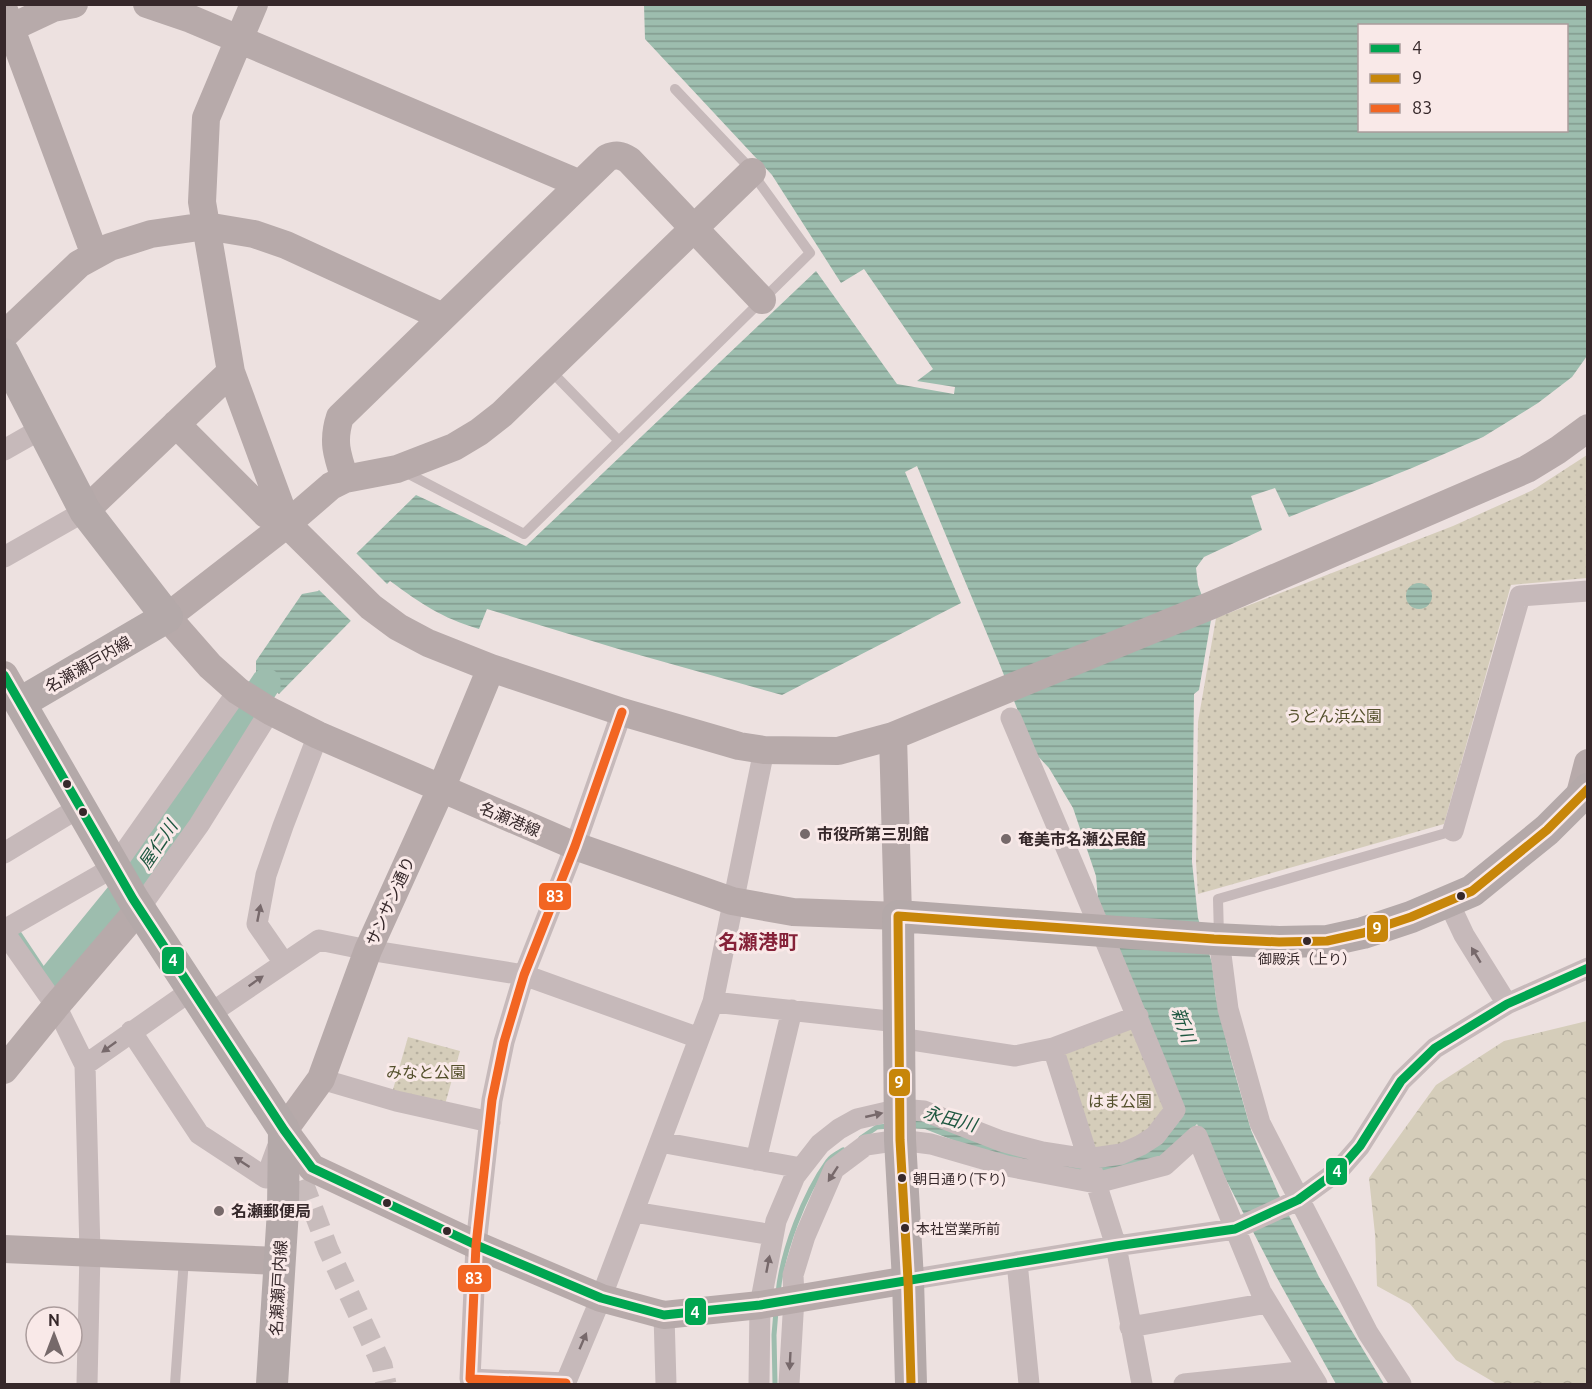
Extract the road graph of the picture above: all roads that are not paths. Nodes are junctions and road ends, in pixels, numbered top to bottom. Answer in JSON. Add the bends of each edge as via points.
{"nodes":[{"id":1,"x":74,"y":4,"type":"edge"},
{"id":2,"x":147,"y":4,"type":"edge"},
{"id":3,"x":254,"y":4,"type":"edge"},
{"id":4,"x":7,"y":23,"type":"edge"},
{"id":5,"x":239,"y":40,"type":"junction"},
{"id":6,"x":675,"y":89,"type":"dead end"},
{"id":7,"x":752,"y":172,"type":"junction"},
{"id":8,"x":579,"y":184,"type":"junction"},
{"id":9,"x":206,"y":226,"type":"junction"},
{"id":10,"x":693,"y":228,"type":"junction"},
{"id":11,"x":95,"y":255,"type":"junction"},
{"id":12,"x":762,"y":300,"type":"junction"},
{"id":13,"x":442,"y":317,"type":"junction"},
{"id":14,"x":4,"y":335,"type":"edge"},
{"id":15,"x":4,"y":354,"type":"edge"},
{"id":16,"x":548,"y":369,"type":"junction"},
{"id":17,"x":231,"y":372,"type":"junction"},
{"id":18,"x":176,"y":424,"type":"junction"},
{"id":19,"x":1587,"y":428,"type":"edge"},
{"id":20,"x":41,"y":429,"type":"junction"},
{"id":21,"x":618,"y":441,"type":"junction"},
{"id":22,"x":4,"y":450,"type":"edge"},
{"id":23,"x":397,"y":469,"type":"junction"},
{"id":24,"x":345,"y":479,"type":"junction"},
{"id":25,"x":86,"y":511,"type":"junction"},
{"id":26,"x":277,"y":519,"type":"junction"},
{"id":27,"x":4,"y":557,"type":"edge"},
{"id":28,"x":1587,"y":591,"type":"edge"},
{"id":29,"x":167,"y":617,"type":"junction"},
{"id":30,"x":491,"y":668,"type":"junction"},
{"id":31,"x":4,"y":675,"type":"edge"},
{"id":32,"x":255,"y":701,"type":"junction"},
{"id":33,"x":12,"y":708,"type":"edge"},
{"id":34,"x":622,"y":712,"type":"junction"},
{"id":35,"x":1011,"y":718,"type":"dead end"},
{"id":36,"x":318,"y":735,"type":"junction"},
{"id":37,"x":893,"y":736,"type":"junction"},
{"id":38,"x":764,"y":750,"type":"junction"},
{"id":39,"x":1587,"y":763,"type":"edge"},
{"id":40,"x":441,"y":789,"type":"junction"},
{"id":41,"x":1583,"y":794,"type":"edge"},
{"id":42,"x":80,"y":807,"type":"junction"},
{"id":43,"x":895,"y":828,"type":"junction"},
{"id":44,"x":852,"y":830,"type":"dead end"},
{"id":45,"x":1453,"y":831,"type":"joint"},
{"id":46,"x":574,"y":846,"type":"junction"},
{"id":47,"x":4,"y":853,"type":"edge"},
{"id":48,"x":126,"y":887,"type":"junction"},
{"id":49,"x":732,"y":901,"type":"junction"},
{"id":50,"x":1448,"y":901,"type":"junction"},
{"id":51,"x":898,"y":916,"type":"junction"},
{"id":52,"x":1104,"y":930,"type":"junction"},
{"id":53,"x":4,"y":931,"type":"edge"},
{"id":54,"x":1217,"y":939,"type":"junction"},
{"id":55,"x":368,"y":950,"type":"junction"},
{"id":56,"x":284,"y":963,"type":"junction"},
{"id":57,"x":1587,"y":968,"type":"edge"},
{"id":58,"x":524,"y":975,"type":"junction"},
{"id":59,"x":200,"y":1002,"type":"junction"},
{"id":60,"x":713,"y":1002,"type":"junction"},
{"id":61,"x":1507,"y":1004,"type":"junction"},
{"id":62,"x":56,"y":1006,"type":"junction"},
{"id":63,"x":792,"y":1010,"type":"junction"},
{"id":64,"x":1138,"y":1017,"type":"junction"},
{"id":65,"x":898,"y":1030,"type":"junction"},
{"id":66,"x":131,"y":1031,"type":"junction"},
{"id":67,"x":699,"y":1038,"type":"junction"},
{"id":68,"x":1053,"y":1048,"type":"junction"},
{"id":69,"x":86,"y":1065,"type":"junction"},
{"id":70,"x":4,"y":1070,"type":"edge"},
{"id":71,"x":321,"y":1079,"type":"junction"},
{"id":72,"x":900,"y":1109,"type":"junction"},
{"id":73,"x":490,"y":1122,"type":"junction"},
{"id":74,"x":284,"y":1130,"type":"junction"},
{"id":75,"x":900,"y":1140,"type":"junction"},
{"id":76,"x":660,"y":1142,"type":"junction"},
{"id":77,"x":1087,"y":1159,"type":"junction"},
{"id":78,"x":756,"y":1160,"type":"junction"},
{"id":79,"x":801,"y":1168,"type":"junction"},
{"id":80,"x":1096,"y":1183,"type":"junction"},
{"id":81,"x":1298,"y":1200,"type":"junction"},
{"id":82,"x":634,"y":1212,"type":"junction"},
{"id":83,"x":1235,"y":1229,"type":"junction"},
{"id":84,"x":773,"y":1234,"type":"junction"},
{"id":85,"x":476,"y":1245,"type":"junction"},
{"id":86,"x":1116,"y":1246,"type":"junction"},
{"id":87,"x":4,"y":1249,"type":"edge"},
{"id":88,"x":90,"y":1252,"type":"junction"},
{"id":89,"x":184,"y":1256,"type":"junction"},
{"id":90,"x":279,"y":1261,"type":"junction"},
{"id":91,"x":1017,"y":1262,"type":"junction"},
{"id":92,"x":908,"y":1280,"type":"junction"},
{"id":93,"x":601,"y":1298,"type":"junction"},
{"id":94,"x":794,"y":1298,"type":"junction"},
{"id":95,"x":1268,"y":1303,"type":"junction"},
{"id":96,"x":760,"y":1305,"type":"junction"},
{"id":97,"x":664,"y":1315,"type":"junction"},
{"id":98,"x":1130,"y":1327,"type":"junction"},
{"id":99,"x":1313,"y":1378,"type":"edge"},
{"id":100,"x":1254,"y":1381,"type":"edge"},
{"id":101,"x":87,"y":1384,"type":"edge"},
{"id":102,"x":175,"y":1384,"type":"edge"},
{"id":103,"x":272,"y":1384,"type":"edge"},
{"id":104,"x":565,"y":1384,"type":"edge"},
{"id":105,"x":666,"y":1384,"type":"edge"},
{"id":106,"x":759,"y":1384,"type":"edge"},
{"id":107,"x":789,"y":1384,"type":"edge"},
{"id":108,"x":911,"y":1384,"type":"edge"},
{"id":109,"x":1029,"y":1384,"type":"edge"},
{"id":110,"x":1142,"y":1384,"type":"edge"},
{"id":111,"x":1184,"y":1384,"type":"edge"},
{"id":112,"x":1401,"y":1384,"type":"edge"}],
"edges":[{"from":1,"to":4,"type":"street"},
{"from":2,"to":5,"type":"street"},
{"from":3,"to":5,"type":"street"},
{"from":4,"to":11,"type":"street"},
{"from":5,"to":8,"type":"street"},
{"from":5,"to":9,"type":"street","via":[[207,118],[202,202]]},
{"from":6,"to":7,"type":"lane"},
{"from":7,"to":10,"type":"street"},
{"from":7,"to":12,"type":"lane","via":[[810,253]]},
{"from":8,"to":10,"type":"street","via":[[607,158],[623,156]]},
{"from":8,"to":13,"type":"street"},
{"from":9,"to":11,"type":"street","via":[[126,240]]},
{"from":9,"to":13,"type":"street","via":[[254,234],[286,245]]},
{"from":9,"to":17,"type":"street"},
{"from":10,"to":12,"type":"street"},
{"from":10,"to":16,"type":"street"},
{"from":11,"to":14,"type":"street","via":[[66,276]]},
{"from":12,"to":21,"type":"lane"},
{"from":13,"to":24,"type":"street","via":[[340,417],[336,452]]},
{"from":15,"to":20,"type":"main road"},
{"from":16,"to":21,"type":"lane"},
{"from":16,"to":23,"type":"street","via":[[479,432],[454,447]]},
{"from":17,"to":18,"type":"street"},
{"from":17,"to":26,"type":"street"},
{"from":18,"to":25,"type":"street"},
{"from":18,"to":26,"type":"street"},
{"from":19,"to":37,"type":"street","via":[[1527,469],[1212,605]]},
{"from":20,"to":22,"type":"street"},
{"from":20,"to":25,"type":"main road"},
{"from":21,"to":23,"type":"lane","via":[[524,534]]},
{"from":23,"to":24,"type":"street"},
{"from":24,"to":26,"type":"street"},
{"from":25,"to":27,"type":"street"},
{"from":25,"to":29,"type":"main road"},
{"from":26,"to":29,"type":"street"},
{"from":26,"to":30,"type":"street","via":[[371,607],[398,627]]},
{"from":28,"to":45,"type":"street","via":[[1520,596]]},
{"from":29,"to":32,"type":"street","name":"名瀬港線","via":[[210,666]]},
{"from":29,"to":33,"type":"main road","name":"名瀬瀬戸内線"},
{"from":30,"to":34,"type":"street"},
{"from":30,"to":40,"type":"street","name":"サンサン通り"},
{"from":31,"to":33,"type":"street"},
{"from":32,"to":36,"type":"street","name":"名瀬港線"},
{"from":32,"to":48,"type":"street"},
{"from":32,"to":48,"type":"street","via":[[199,825]]},
{"from":33,"to":42,"type":"main road"},
{"from":34,"to":38,"type":"street","via":[[711,740]]},
{"from":34,"to":46,"type":"street"},
{"from":35,"to":52,"type":"street"},
{"from":36,"to":40,"type":"street","name":"名瀬港線"},
{"from":56,"to":36,"type":"street","one_way":true,"via":[[257,924],[266,875]]},
{"from":37,"to":38,"type":"street","via":[[838,751]]},
{"from":37,"to":43,"type":"street"},
{"from":38,"to":49,"type":"street"},
{"from":39,"to":41,"type":"street"},
{"from":40,"to":46,"type":"street","name":"名瀬港線"},
{"from":40,"to":55,"type":"street","name":"サンサン通り"},
{"from":41,"to":50,"type":"main road","via":[[1547,830],[1472,891]]},
{"from":42,"to":47,"type":"street"},
{"from":42,"to":48,"type":"main road"},
{"from":43,"to":44,"type":"lane"},
{"from":43,"to":51,"type":"street"},
{"from":45,"to":54,"type":"lane","via":[[1218,899]]},
{"from":46,"to":49,"type":"street","name":"名瀬港線"},
{"from":46,"to":58,"type":"street"},
{"from":48,"to":53,"type":"street"},
{"from":48,"to":59,"type":"main road"},
{"from":48,"to":62,"type":"street"},
{"from":49,"to":51,"type":"street","name":"名瀬港線","via":[[794,912]]},
{"from":49,"to":60,"type":"street"},
{"from":50,"to":54,"type":"main road","via":[[1363,933],[1327,941]]},
{"from":61,"to":50,"type":"street","one_way":true,"via":[[1464,935]]},
{"from":51,"to":52,"type":"main road"},
{"from":51,"to":65,"type":"main road"},
{"from":52,"to":54,"type":"main road"},
{"from":52,"to":64,"type":"street"},
{"from":53,"to":62,"type":"street"},
{"from":54,"to":81,"type":"street","via":[[1228,1009],[1260,1123]]},
{"from":55,"to":56,"type":"street","via":[[319,940]]},
{"from":55,"to":58,"type":"street"},
{"from":55,"to":71,"type":"street","name":"サンサン通り"},
{"from":59,"to":56,"type":"street","one_way":true},
{"from":57,"to":61,"type":"street"},
{"from":58,"to":67,"type":"street"},
{"from":58,"to":73,"type":"street","via":[[504,1042]]},
{"from":59,"to":66,"type":"street"},
{"from":59,"to":74,"type":"main road"},
{"from":60,"to":63,"type":"street"},
{"from":60,"to":67,"type":"street"},
{"from":61,"to":81,"type":"street","via":[[1435,1048],[1401,1081],[1360,1146],[1339,1170]]},
{"from":62,"to":69,"type":"street"},
{"from":62,"to":70,"type":"street"},
{"from":63,"to":65,"type":"street"},
{"from":63,"to":78,"type":"street"},
{"from":64,"to":68,"type":"street"},
{"from":64,"to":77,"type":"street","via":[[1175,1110],[1155,1136],[1141,1145],[1121,1154]]},
{"from":65,"to":68,"type":"street","via":[[1015,1056]]},
{"from":65,"to":72,"type":"main road"},
{"from":66,"to":69,"type":"street","one_way":true},
{"from":74,"to":66,"type":"street","one_way":true,"via":[[266,1178],[199,1134]]},
{"from":67,"to":76,"type":"street"},
{"from":68,"to":77,"type":"street"},
{"from":69,"to":88,"type":"street"},
{"from":71,"to":73,"type":"street"},
{"from":71,"to":74,"type":"street","name":"サンサン通り"},
{"from":72,"to":75,"type":"main road"},
{"from":72,"to":77,"type":"street","via":[[924,1111],[1002,1141]]},
{"from":79,"to":72,"type":"street","one_way":true,"via":[[820,1144],[839,1129],[857,1119]]},
{"from":73,"to":85,"type":"street"},
{"from":74,"to":85,"type":"street","via":[[312,1168]]},
{"from":74,"to":90,"type":"main road","name":"名瀬瀬戸内線"},
{"from":75,"to":80,"type":"street"},
{"from":75,"to":92,"type":"main road"},
{"from":75,"to":94,"type":"street","one_way":true,"via":[[866,1145],[834,1169],[805,1236],[793,1275]]},
{"from":76,"to":78,"type":"street"},
{"from":76,"to":82,"type":"street"},
{"from":77,"to":80,"type":"street"},
{"from":78,"to":79,"type":"street"},
{"from":79,"to":84,"type":"street"},
{"from":80,"to":83,"type":"street","via":[[1165,1165],[1197,1136]]},
{"from":80,"to":86,"type":"street"},
{"from":81,"to":83,"type":"street"},
{"from":81,"to":112,"type":"street","via":[[1368,1334]]},
{"from":82,"to":84,"type":"street"},
{"from":82,"to":93,"type":"street"},
{"from":83,"to":86,"type":"street"},
{"from":83,"to":95,"type":"street"},
{"from":96,"to":84,"type":"street","one_way":true},
{"from":85,"to":93,"type":"street"},
{"from":85,"to":104,"type":"street","via":[[470,1379]]},
{"from":86,"to":91,"type":"street"},
{"from":86,"to":98,"type":"street"},
{"from":87,"to":88,"type":"street"},
{"from":88,"to":89,"type":"street"},
{"from":88,"to":101,"type":"street"},
{"from":89,"to":90,"type":"street"},
{"from":89,"to":102,"type":"lane"},
{"from":90,"to":103,"type":"main road","name":"名瀬瀬戸内線"},
{"from":91,"to":92,"type":"street"},
{"from":91,"to":109,"type":"street"},
{"from":92,"to":94,"type":"street"},
{"from":92,"to":108,"type":"main road"},
{"from":93,"to":97,"type":"street"},
{"from":104,"to":93,"type":"street","one_way":true},
{"from":94,"to":96,"type":"street"},
{"from":94,"to":107,"type":"street","one_way":true},
{"from":95,"to":98,"type":"street"},
{"from":95,"to":99,"type":"street"},
{"from":96,"to":97,"type":"street"},
{"from":96,"to":106,"type":"street"},
{"from":97,"to":105,"type":"street"},
{"from":98,"to":110,"type":"street"},
{"from":99,"to":100,"type":"street"},
{"from":100,"to":111,"type":"street"}]}
